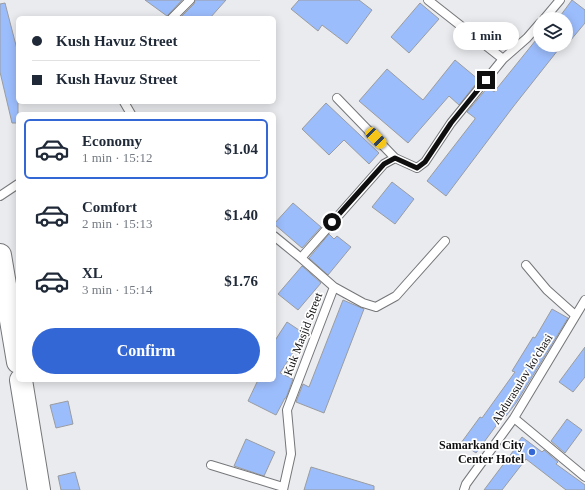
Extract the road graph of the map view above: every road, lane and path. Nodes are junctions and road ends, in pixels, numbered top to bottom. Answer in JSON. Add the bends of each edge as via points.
{"nodes":[{"id":1,"x":190,"y":0,"type":"edge"},
{"id":2,"x":428,"y":0,"type":"edge"},
{"id":3,"x":560,"y":0,"type":"edge"},
{"id":4,"x":550,"y":12,"type":"edge"},
{"id":5,"x":174,"y":16,"type":"edge"},
{"id":6,"x":533,"y":32,"type":"edge"},
{"id":7,"x":503,"y":58,"type":"junction"},
{"id":8,"x":337,"y":98,"type":"dead end"},
{"id":9,"x":395,"y":158,"type":"junction"},
{"id":10,"x":16,"y":185,"type":"edge"},
{"id":11,"x":0,"y":196,"type":"edge"},
{"id":12,"x":276,"y":238,"type":"edge"},
{"id":13,"x":445,"y":241,"type":"dead end"},
{"id":14,"x":0,"y":255,"type":"edge"},
{"id":15,"x":301,"y":258,"type":"junction"},
{"id":16,"x":526,"y":265,"type":"dead end"},
{"id":17,"x":334,"y":287,"type":"junction"},
{"id":18,"x":585,"y":300,"type":"edge"},
{"id":19,"x":575,"y":315,"type":"junction"},
{"id":20,"x":16,"y":350,"type":"edge"},
{"id":21,"x":21,"y":382,"type":"edge"},
{"id":22,"x":514,"y":418,"type":"junction"},
{"id":23,"x":211,"y":465,"type":"dead end"},
{"id":24,"x":585,"y":477,"type":"edge"},
{"id":25,"x":283,"y":488,"type":"edge"},
{"id":26,"x":39,"y":490,"type":"edge"},
{"id":27,"x":464,"y":490,"type":"edge"}],
"edges":[{"from":1,"to":5,"type":"lane"},
{"from":2,"to":7,"type":"lane"},
{"from":3,"to":4,"type":"lane"},
{"from":6,"to":7,"type":"lane"},
{"from":7,"to":9,"type":"lane","via":[[451,123],[425,162],[417,168]]},
{"from":8,"to":9,"type":"lane"},
{"from":9,"to":15,"type":"lane","via":[[384,164]]},
{"from":10,"to":11,"type":"lane"},
{"from":12,"to":15,"type":"lane","name":"Kuk Masjid Street"},
{"from":13,"to":17,"type":"lane","via":[[396,296],[376,307]]},
{"from":14,"to":20,"type":"main road"},
{"from":15,"to":17,"type":"lane","name":"Kuk Masjid Street"},
{"from":16,"to":19,"type":"lane","via":[[547,290]]},
{"from":17,"to":25,"type":"lane","name":"Kuk Masjid Street","via":[[286,410],[291,454]]},
{"from":18,"to":19,"type":"lane","name":"Abdurasulov ko'chasi"},
{"from":19,"to":22,"type":"lane","name":"Abdurasulov ko'chasi"},
{"from":21,"to":26,"type":"main road"},
{"from":22,"to":24,"type":"lane"},
{"from":22,"to":27,"type":"lane","name":"Abdurasulov ko'chasi"},
{"from":23,"to":25,"type":"lane"}]}
